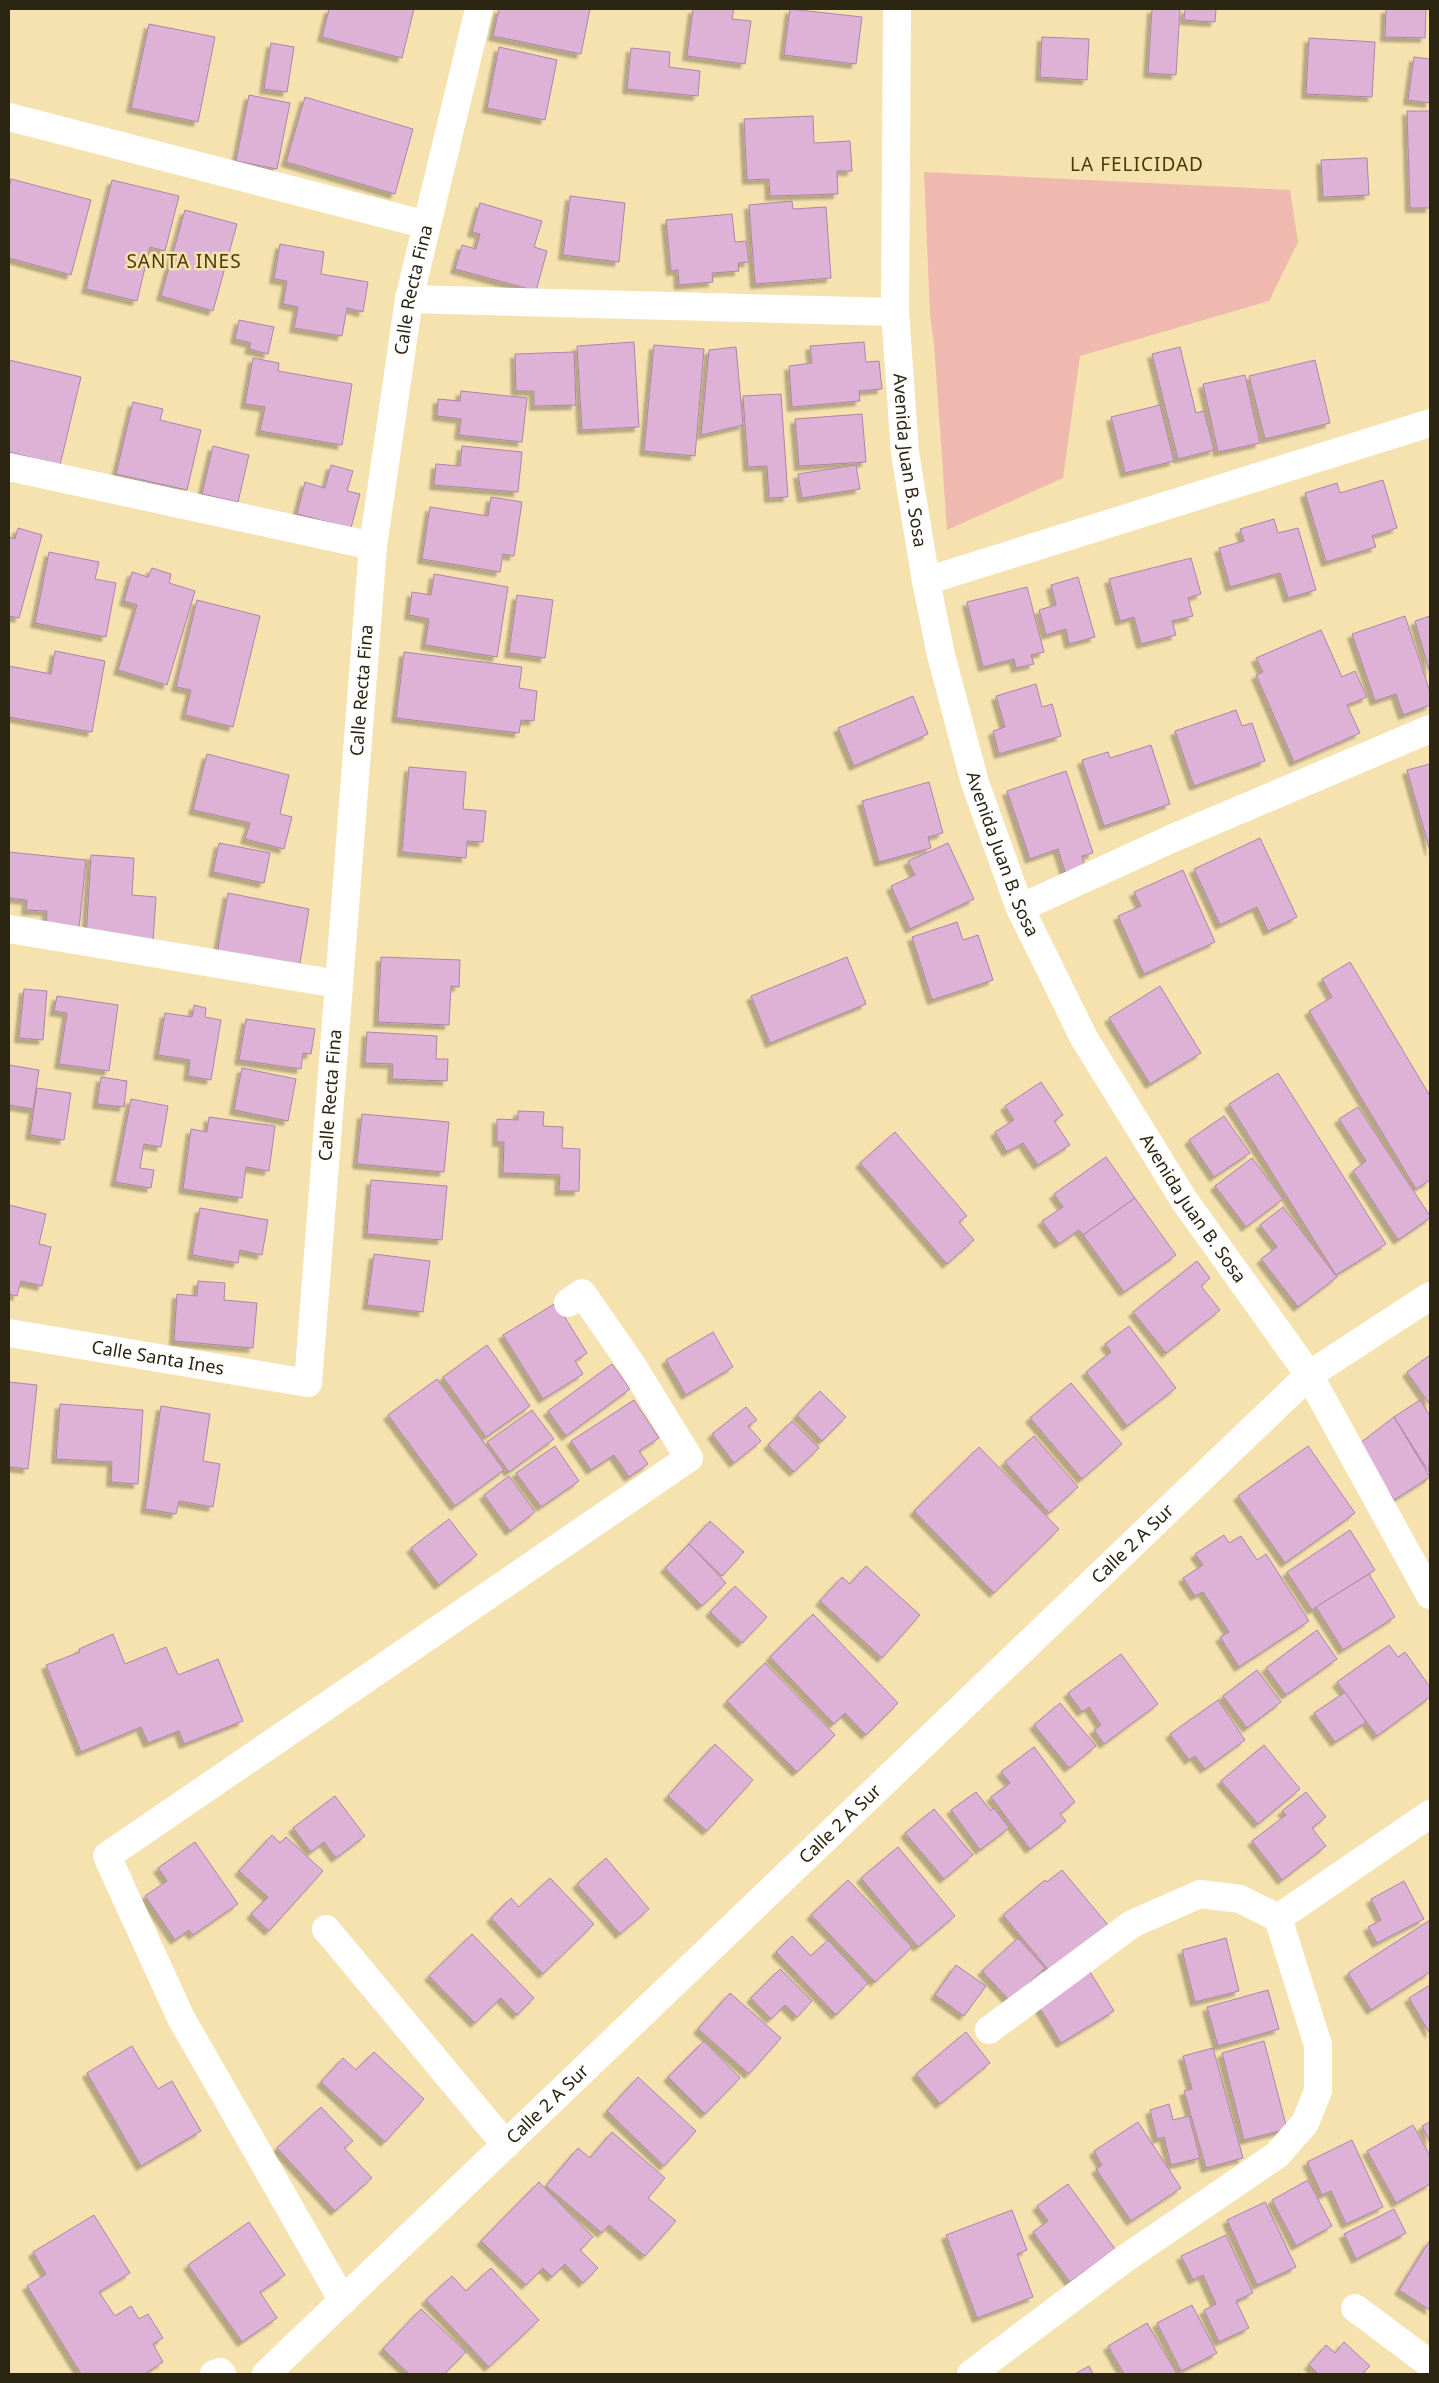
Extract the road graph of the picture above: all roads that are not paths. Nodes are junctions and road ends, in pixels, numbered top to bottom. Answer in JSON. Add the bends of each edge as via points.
{"nodes":[{"id":1,"x":479,"y":9,"type":"edge"},
{"id":2,"x":897,"y":9,"type":"edge"},
{"id":3,"x":9,"y":117,"type":"edge"},
{"id":4,"x":427,"y":225,"type":"junction"},
{"id":5,"x":409,"y":299,"type":"junction"},
{"id":6,"x":894,"y":312,"type":"junction"},
{"id":7,"x":1430,"y":423,"type":"edge"},
{"id":8,"x":9,"y":467,"type":"edge"},
{"id":9,"x":373,"y":546,"type":"junction"},
{"id":10,"x":926,"y":581,"type":"junction"},
{"id":11,"x":1430,"y":729,"type":"edge"},
{"id":12,"x":1020,"y":908,"type":"junction"},
{"id":13,"x":9,"y":929,"type":"edge"},
{"id":14,"x":338,"y":984,"type":"junction"},
{"id":15,"x":1430,"y":1296,"type":"edge"},
{"id":16,"x":568,"y":1303,"type":"dead end"},
{"id":17,"x":9,"y":1333,"type":"edge"},
{"id":18,"x":1309,"y":1375,"type":"junction"},
{"id":19,"x":308,"y":1383,"type":"joint"},
{"id":20,"x":1430,"y":1595,"type":"edge"},
{"id":21,"x":1430,"y":1814,"type":"edge"},
{"id":22,"x":1278,"y":1918,"type":"junction"},
{"id":23,"x":326,"y":1929,"type":"dead end"},
{"id":24,"x":989,"y":2030,"type":"dead end"},
{"id":25,"x":506,"y":2145,"type":"junction"},
{"id":26,"x":343,"y":2301,"type":"junction"},
{"id":27,"x":1355,"y":2308,"type":"dead end"},
{"id":28,"x":1430,"y":2364,"type":"edge"},
{"id":29,"x":214,"y":2374,"type":"edge"},
{"id":30,"x":222,"y":2374,"type":"edge"},
{"id":31,"x":266,"y":2374,"type":"edge"},
{"id":32,"x":971,"y":2374,"type":"edge"}],
"edges":[{"from":1,"to":4,"type":"street","name":"Calle Recta Fina"},
{"from":2,"to":6,"type":"street","name":"Avenida Juan B. Sosa"},
{"from":3,"to":4,"type":"street"},
{"from":4,"to":5,"type":"street","name":"Calle Recta Fina"},
{"from":5,"to":6,"type":"street"},
{"from":5,"to":9,"type":"street","name":"Calle Recta Fina"},
{"from":6,"to":10,"type":"street","name":"Avenida Juan B. Sosa","via":[[906,453]]},
{"from":7,"to":10,"type":"street"},
{"from":8,"to":9,"type":"street"},
{"from":9,"to":14,"type":"street","name":"Calle Recta Fina"},
{"from":10,"to":12,"type":"street","name":"Avenida Juan B. Sosa","via":[[941,655],[975,782]]},
{"from":11,"to":12,"type":"street","via":[[1171,839]]},
{"from":12,"to":18,"type":"street","name":"Avenida Juan B. Sosa","via":[[1084,1038],[1184,1200]]},
{"from":13,"to":14,"type":"street"},
{"from":14,"to":19,"type":"street","name":"Calle Recta Fina"},
{"from":15,"to":18,"type":"street","name":"Calle 2 A Sur"},
{"from":16,"to":26,"type":"street","via":[[582,1293],[632,1365],[688,1458],[107,1856],[182,2018]]},
{"from":17,"to":19,"type":"street","name":"Calle Santa Ines"},
{"from":18,"to":20,"type":"street","name":"Avenida Juan B. Sosa"},
{"from":18,"to":25,"type":"street","name":"Calle 2 A Sur"},
{"from":21,"to":22,"type":"street"},
{"from":22,"to":24,"type":"street","via":[[1240,1899],[1200,1894],[1132,1924]]},
{"from":22,"to":32,"type":"street","via":[[1318,2046],[1318,2091],[1305,2123],[1277,2155],[1123,2260]]},
{"from":23,"to":25,"type":"street"},
{"from":25,"to":26,"type":"street","name":"Calle 2 A Sur"},
{"from":26,"to":31,"type":"street","name":"Calle 2 A Sur"},
{"from":27,"to":28,"type":"street"},
{"from":29,"to":30,"type":"street"}]}
